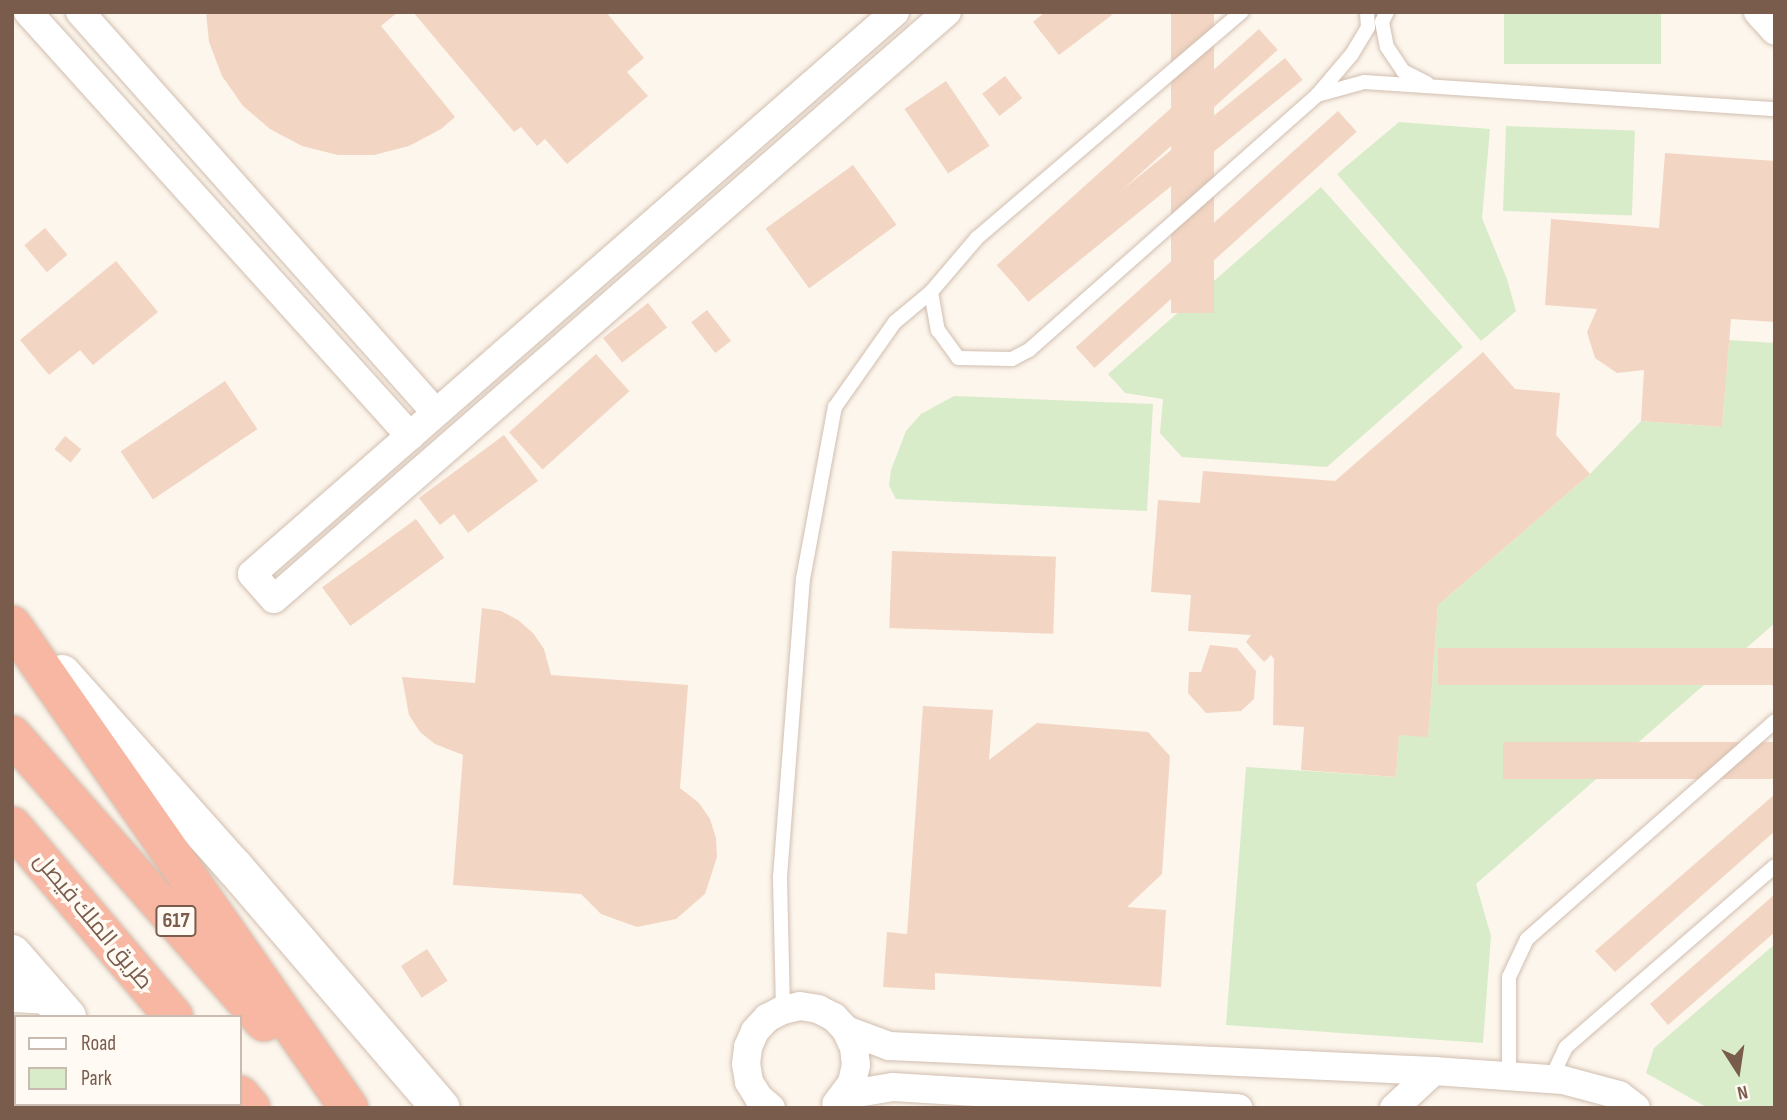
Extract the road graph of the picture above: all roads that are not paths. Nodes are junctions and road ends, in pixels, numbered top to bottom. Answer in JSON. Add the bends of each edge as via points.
{"nodes":[{"id":1,"x":28,"y":12,"type":"edge"},
{"id":2,"x":80,"y":12,"type":"edge"},
{"id":3,"x":895,"y":12,"type":"edge"},
{"id":4,"x":947,"y":12,"type":"edge"},
{"id":5,"x":1242,"y":12,"type":"edge"},
{"id":6,"x":1367,"y":12,"type":"edge"},
{"id":7,"x":1387,"y":12,"type":"edge"},
{"id":8,"x":1758,"y":12,"type":"edge"},
{"id":9,"x":1775,"y":31,"type":"edge"},
{"id":10,"x":1436,"y":88,"type":"junction"},
{"id":11,"x":1317,"y":95,"type":"junction"},
{"id":12,"x":1775,"y":109,"type":"edge"},
{"id":13,"x":931,"y":292,"type":"junction"},
{"id":14,"x":436,"y":413,"type":"junction"},
{"id":15,"x":410,"y":436,"type":"junction"},
{"id":16,"x":12,"y":618,"type":"edge"},
{"id":17,"x":12,"y":625,"type":"edge"},
{"id":18,"x":1775,"y":721,"type":"edge"},
{"id":19,"x":12,"y":735,"type":"edge"},
{"id":20,"x":12,"y":826,"type":"edge"},
{"id":21,"x":1775,"y":866,"type":"edge"},
{"id":22,"x":12,"y":954,"type":"edge"},
{"id":23,"x":12,"y":998,"type":"edge"},
{"id":24,"x":60,"y":1008,"type":"edge"},
{"id":25,"x":783,"y":1010,"type":"junction"},
{"id":26,"x":172,"y":1015,"type":"edge"},
{"id":27,"x":846,"y":1030,"type":"junction"},
{"id":28,"x":1376,"y":1068,"type":"junction"},
{"id":29,"x":1434,"y":1071,"type":"junction"},
{"id":30,"x":1509,"y":1076,"type":"junction"},
{"id":31,"x":1552,"y":1079,"type":"junction"},
{"id":32,"x":838,"y":1101,"type":"edge"},
{"id":33,"x":339,"y":1108,"type":"edge"},
{"id":34,"x":349,"y":1108,"type":"edge"},
{"id":35,"x":441,"y":1108,"type":"edge"},
{"id":36,"x":771,"y":1108,"type":"edge"},
{"id":37,"x":1238,"y":1108,"type":"edge"},
{"id":38,"x":1383,"y":1108,"type":"edge"},
{"id":39,"x":1394,"y":1108,"type":"edge"},
{"id":40,"x":1636,"y":1108,"type":"edge"}],
"edges":[{"from":1,"to":15,"type":"street"},
{"from":2,"to":14,"type":"street"},
{"from":3,"to":14,"type":"street"},
{"from":4,"to":15,"type":"street","via":[[274,599],[252,575]]},
{"from":5,"to":13,"type":"lane","via":[[977,238]]},
{"from":6,"to":11,"type":"lane","via":[[1368,27],[1352,54]]},
{"from":7,"to":10,"type":"lane","via":[[1381,22],[1387,47],[1403,71]]},
{"from":8,"to":9,"type":"street"},
{"from":10,"to":11,"type":"lane","via":[[1364,82]]},
{"from":10,"to":12,"type":"lane"},
{"from":11,"to":13,"type":"lane","via":[[1029,350],[1012,359],[958,358],[938,331]]},
{"from":13,"to":25,"type":"lane","via":[[895,322],[835,407],[803,579],[780,877]]},
{"from":14,"to":15,"type":"street"},
{"from":16,"to":35,"type":"main road"},
{"from":17,"to":34,"type":"highway"},
{"from":18,"to":30,"type":"lane","via":[[1527,939],[1510,977]]},
{"from":19,"to":33,"type":"highway","number":"617"},
{"from":20,"to":26,"type":"highway","name":"طريق الملك فيصل"},
{"from":21,"to":31,"type":"lane","via":[[1566,1047]]},
{"from":22,"to":24,"type":"main road"},
{"from":23,"to":24,"type":"street"},
{"from":25,"to":27,"type":"street","via":[[800,1006],[818,1009]]},
{"from":25,"to":36,"type":"street","via":[[767,1018],[748,1047],[749,1082]]},
{"from":27,"to":28,"type":"street","via":[[889,1046]]},
{"from":27,"to":32,"type":"street","via":[[856,1065],[852,1083]]},
{"from":28,"to":29,"type":"street"},
{"from":28,"to":38,"type":"street"},
{"from":29,"to":30,"type":"street"},
{"from":29,"to":39,"type":"street"},
{"from":30,"to":31,"type":"street"},
{"from":31,"to":40,"type":"street","via":[[1619,1094]]},
{"from":32,"to":37,"type":"street","via":[[893,1087]]}]}
